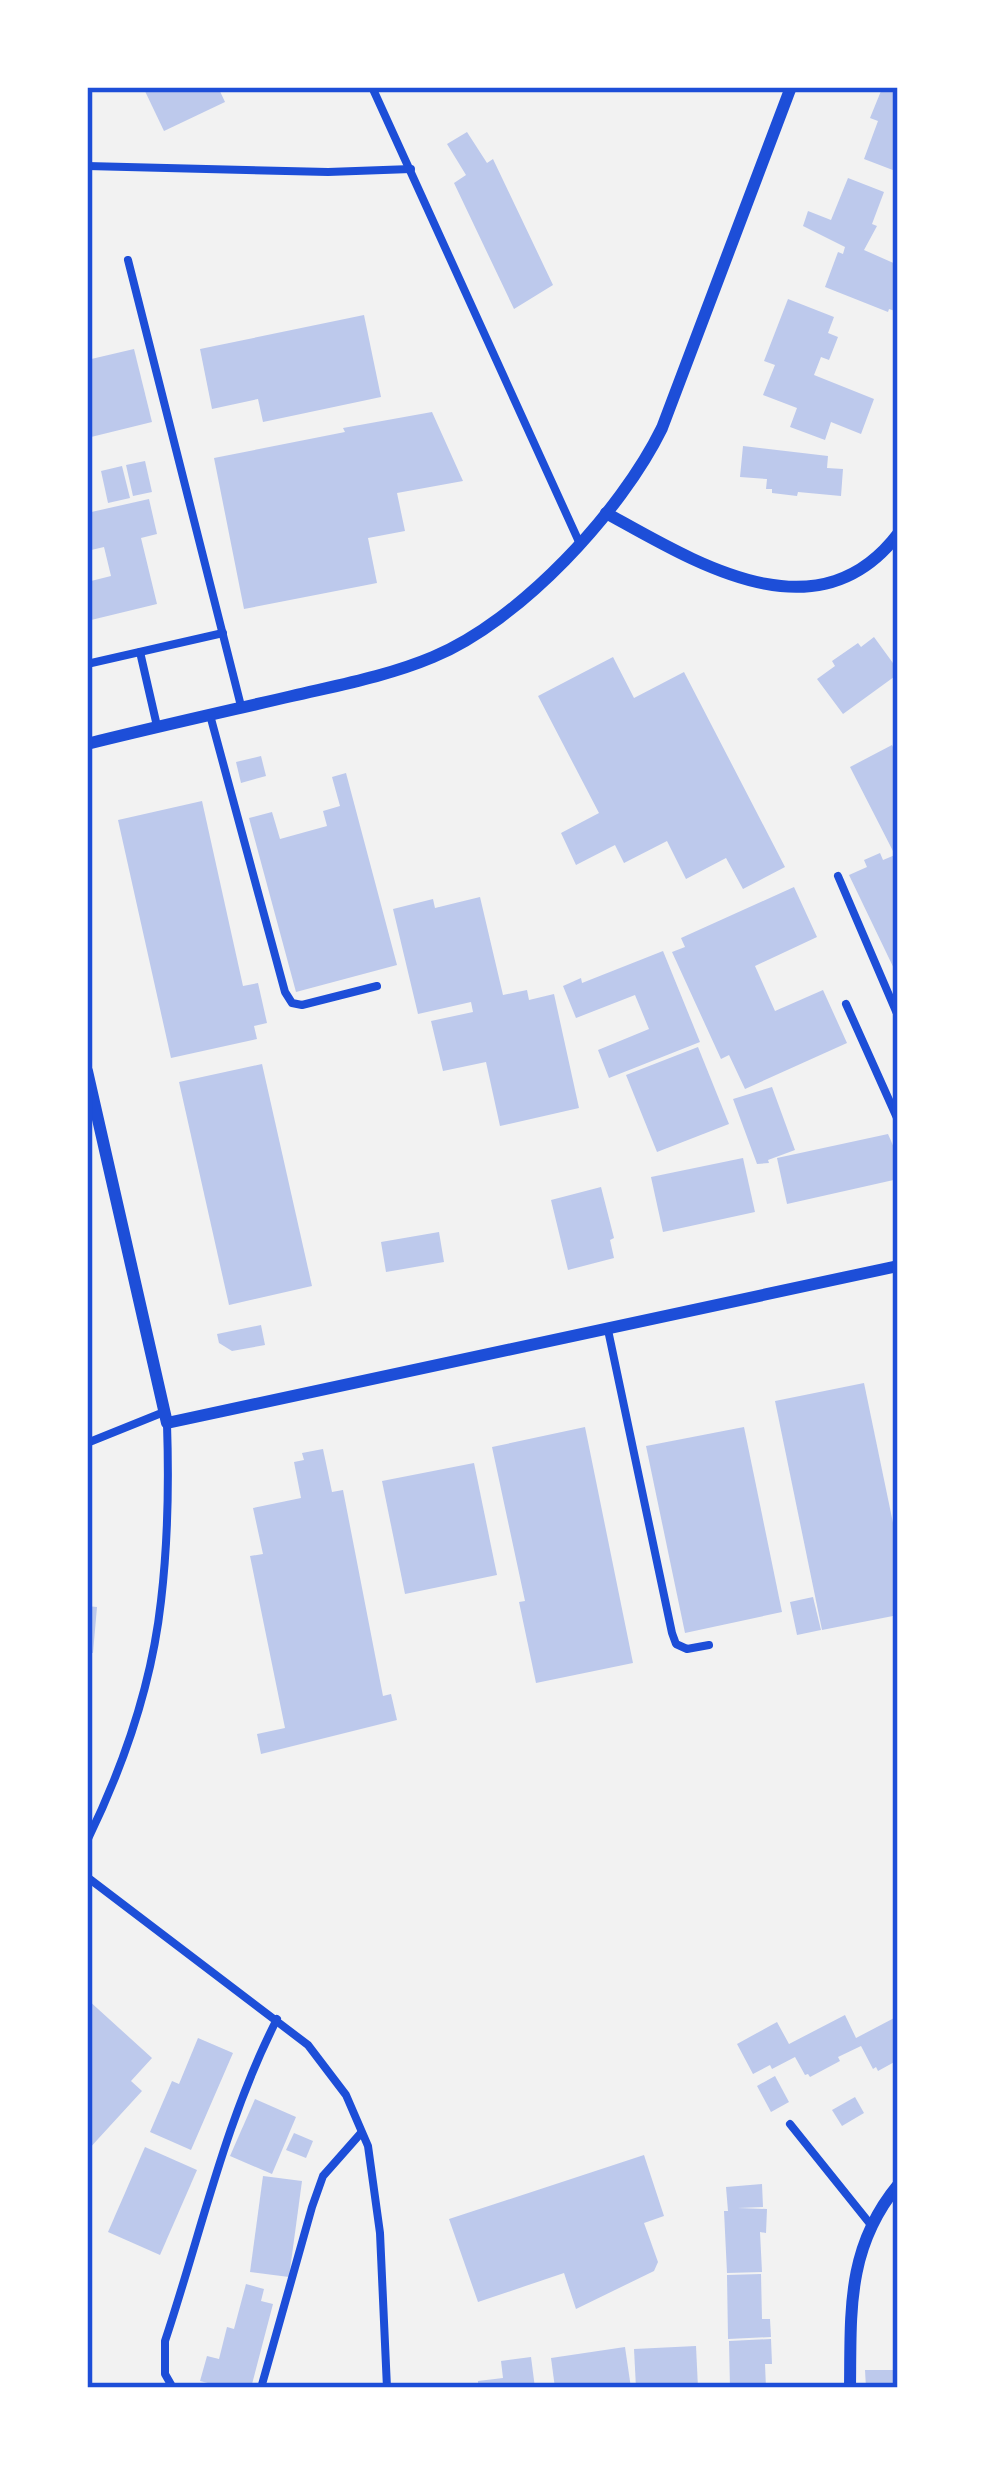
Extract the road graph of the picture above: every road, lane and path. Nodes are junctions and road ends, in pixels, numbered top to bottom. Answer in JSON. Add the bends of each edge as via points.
{"nodes":[{"id":1,"x":372,"y":87,"type":"edge"},
{"id":2,"x":791,"y":87,"type":"edge"},
{"id":3,"x":87,"y":166,"type":"edge"},
{"id":4,"x":411,"y":169,"type":"junction"},
{"id":5,"x":128,"y":260,"type":"dead end"},
{"id":6,"x":606,"y":513,"type":"junction"},
{"id":7,"x":898,"y":533,"type":"edge"},
{"id":8,"x":580,"y":545,"type":"junction"},
{"id":9,"x":223,"y":633,"type":"junction"},
{"id":10,"x":140,"y":652,"type":"junction"},
{"id":11,"x":87,"y":664,"type":"edge"},
{"id":12,"x":242,"y":707,"type":"junction"},
{"id":13,"x":210,"y":715,"type":"junction"},
{"id":14,"x":158,"y":727,"type":"junction"},
{"id":15,"x":87,"y":744,"type":"edge"},
{"id":16,"x":838,"y":876,"type":"dead end"},
{"id":17,"x":377,"y":986,"type":"dead end"},
{"id":18,"x":846,"y":1004,"type":"dead end"},
{"id":19,"x":898,"y":1016,"type":"edge"},
{"id":20,"x":87,"y":1071,"type":"edge"},
{"id":21,"x":898,"y":1120,"type":"edge"},
{"id":22,"x":898,"y":1266,"type":"edge"},
{"id":23,"x":608,"y":1330,"type":"junction"},
{"id":24,"x":166,"y":1417,"type":"junction"},
{"id":25,"x":87,"y":1443,"type":"edge"},
{"id":26,"x":709,"y":1645,"type":"dead end"},
{"id":27,"x":87,"y":1840,"type":"edge"},
{"id":28,"x":87,"y":1877,"type":"edge"},
{"id":29,"x":277,"y":2019,"type":"junction"},
{"id":30,"x":790,"y":2124,"type":"dead end"},
{"id":31,"x":361,"y":2133,"type":"junction"},
{"id":32,"x":898,"y":2185,"type":"edge"},
{"id":33,"x":872,"y":2226,"type":"junction"},
{"id":34,"x":173,"y":2388,"type":"edge"},
{"id":35,"x":261,"y":2388,"type":"edge"},
{"id":36,"x":387,"y":2388,"type":"edge"},
{"id":37,"x":850,"y":2388,"type":"edge"}],
"edges":[{"from":1,"to":4,"type":"lane"},
{"from":2,"to":6,"type":"street","via":[[662,428]]},
{"from":3,"to":4,"type":"lane"},
{"from":4,"to":8,"type":"lane"},
{"from":5,"to":9,"type":"lane"},
{"from":6,"to":7,"type":"street","via":[[728,576],[793,588],[850,575]]},
{"from":6,"to":8,"type":"street"},
{"from":8,"to":12,"type":"street","via":[[446,651]]},
{"from":9,"to":10,"type":"lane"},
{"from":9,"to":12,"type":"lane"},
{"from":10,"to":11,"type":"lane"},
{"from":10,"to":14,"type":"lane"},
{"from":12,"to":13,"type":"street"},
{"from":13,"to":14,"type":"street"},
{"from":13,"to":17,"type":"lane","via":[[284,992],[302,1005]]},
{"from":14,"to":15,"type":"street"},
{"from":16,"to":19,"type":"lane"},
{"from":18,"to":21,"type":"lane"},
{"from":20,"to":24,"type":"street"},
{"from":22,"to":23,"type":"street"},
{"from":23,"to":24,"type":"street"},
{"from":23,"to":26,"type":"lane","via":[[671,1633],[687,1648]]},
{"from":24,"to":25,"type":"lane"},
{"from":24,"to":27,"type":"lane","via":[[158,1622],[126,1745]]},
{"from":28,"to":29,"type":"lane"},
{"from":29,"to":31,"type":"lane","via":[[346,2095]]},
{"from":29,"to":34,"type":"lane","via":[[233,2124],[165,2342]]},
{"from":30,"to":33,"type":"lane"},
{"from":31,"to":35,"type":"lane","via":[[323,2176]]},
{"from":31,"to":36,"type":"lane","via":[[380,2233]]},
{"from":32,"to":33,"type":"street"},
{"from":33,"to":37,"type":"street","via":[[855,2271]]}]}
